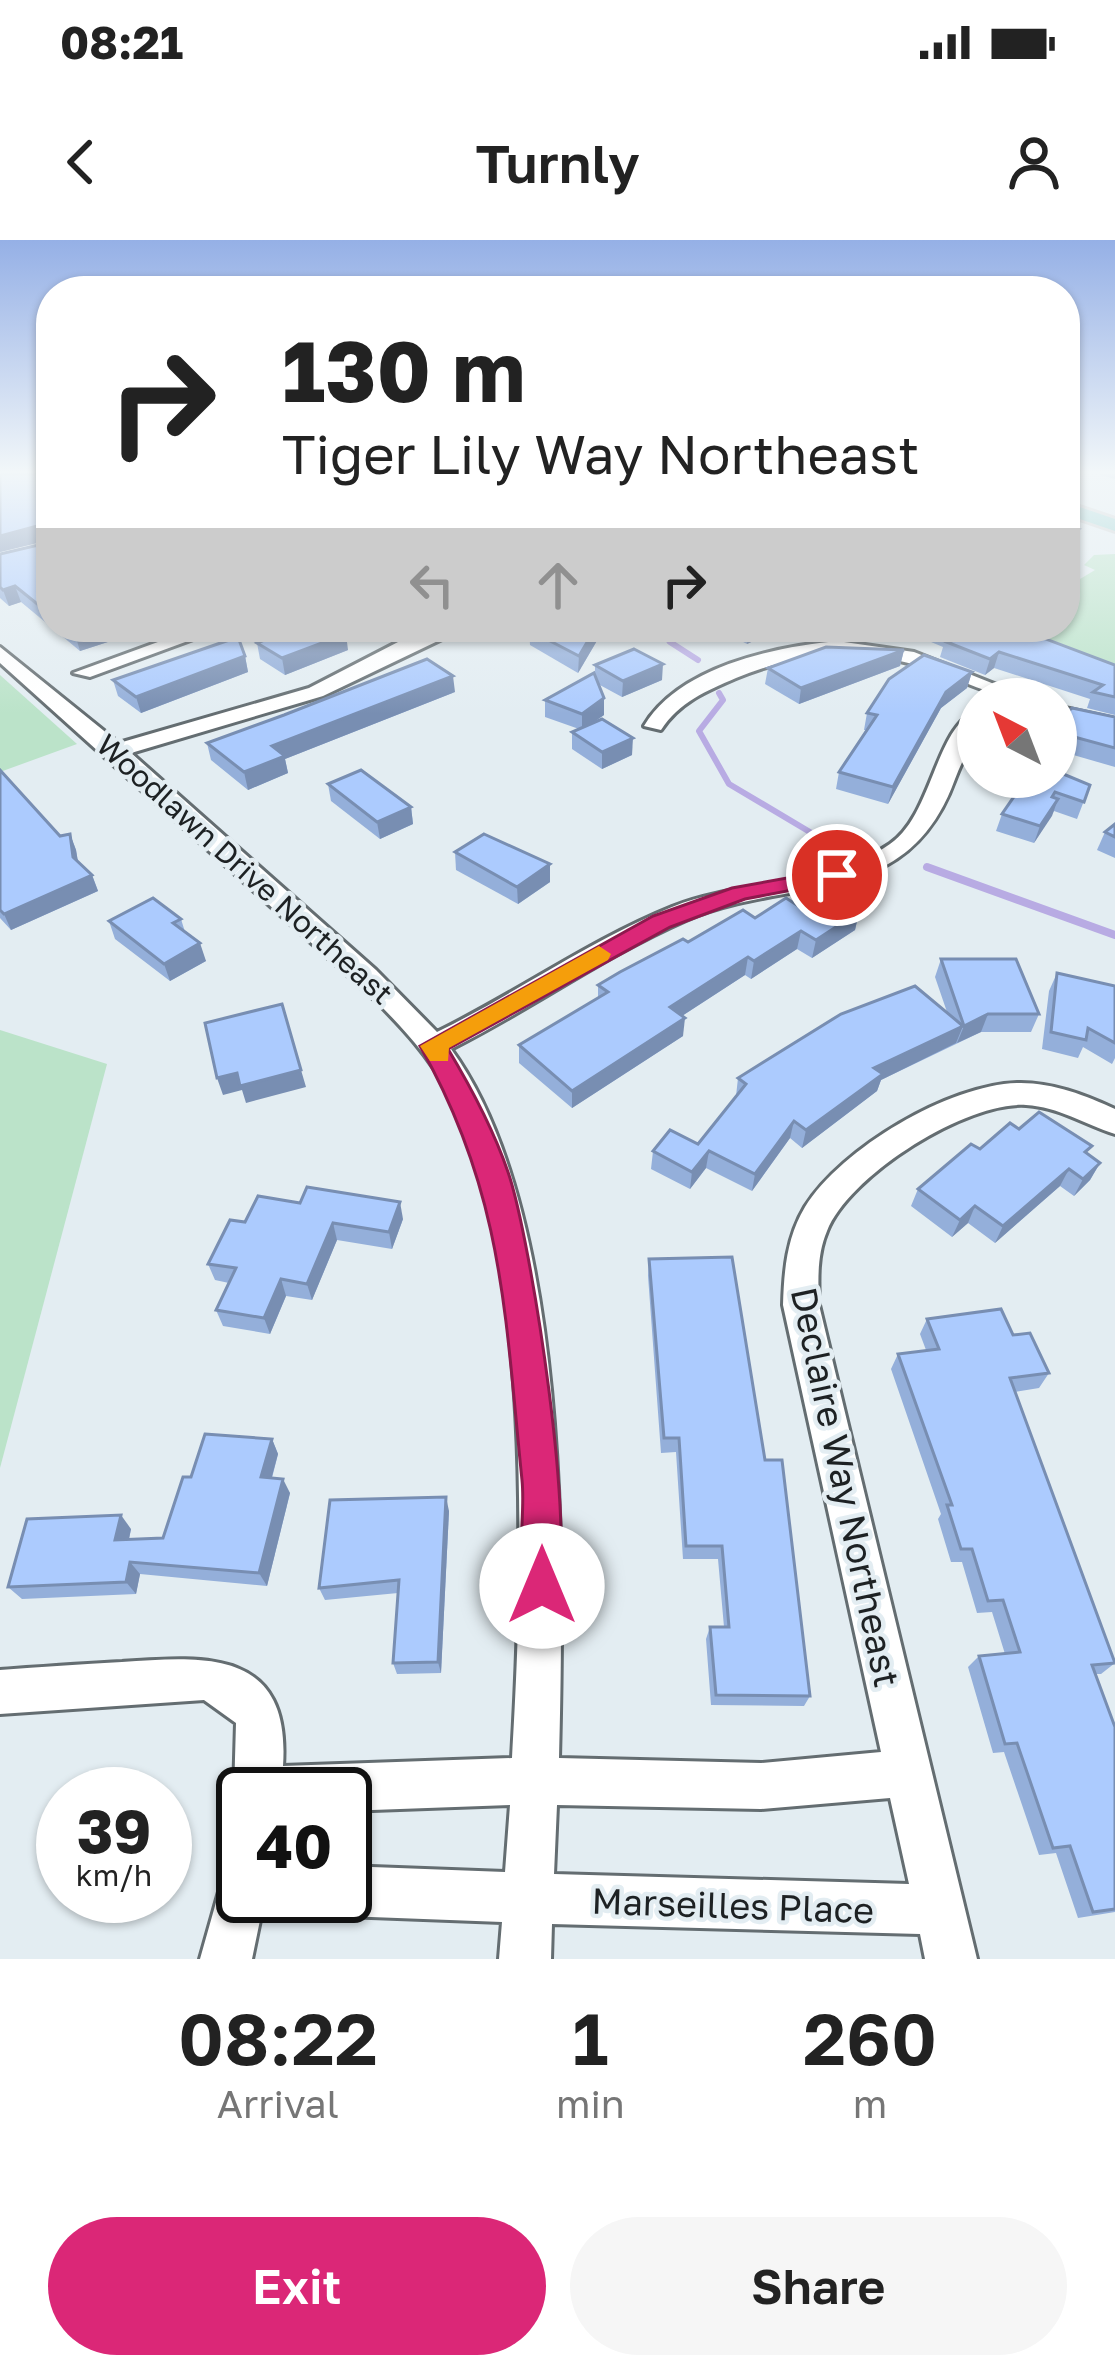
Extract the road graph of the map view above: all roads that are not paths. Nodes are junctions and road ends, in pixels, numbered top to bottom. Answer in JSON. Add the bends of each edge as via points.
{"nodes":[{"id":1,"x":173,"y":642,"type":"edge"},
{"id":2,"x":417,"y":642,"type":"edge"},
{"id":3,"x":825,"y":642,"type":"edge"},
{"id":4,"x":859,"y":642,"type":"edge"},
{"id":5,"x":0,"y":653,"type":"edge"},
{"id":6,"x":83,"y":673,"type":"dead end"},
{"id":7,"x":966,"y":678,"type":"edge"},
{"id":8,"x":1077,"y":717,"type":"edge"},
{"id":9,"x":1115,"y":725,"type":"edge"},
{"id":10,"x":654,"y":726,"type":"dead end"},
{"id":11,"x":957,"y":751,"type":"edge"},
{"id":12,"x":123,"y":756,"type":"junction"},
{"id":13,"x":433,"y":1046,"type":"junction"},
{"id":14,"x":1115,"y":1122,"type":"edge"},
{"id":15,"x":0,"y":1692,"type":"edge"},
{"id":16,"x":261,"y":1767,"type":"edge"},
{"id":17,"x":908,"y":1773,"type":"junction"},
{"id":18,"x":536,"y":1780,"type":"junction"},
{"id":19,"x":372,"y":1787,"type":"edge"},
{"id":20,"x":372,"y":1892,"type":"edge"},
{"id":21,"x":528,"y":1898,"type":"junction"},
{"id":22,"x":937,"y":1908,"type":"junction"},
{"id":23,"x":235,"y":1923,"type":"edge"},
{"id":24,"x":226,"y":1959,"type":"edge"},
{"id":25,"x":525,"y":1959,"type":"edge"},
{"id":26,"x":951,"y":1959,"type":"edge"}],
"edges":[{"from":1,"to":6,"type":"street"},
{"from":2,"to":12,"type":"street","via":[[336,685]]},
{"from":3,"to":10,"type":"street","via":[[768,656],[679,698]]},
{"from":4,"to":7,"type":"street"},
{"from":5,"to":12,"type":"street","name":"Woodlawn Drive Northeast"},
{"from":8,"to":9,"type":"street"},
{"from":11,"to":13,"type":"street","via":[[930,817],[886,857],[674,916]]},
{"from":12,"to":13,"type":"street","name":"Woodlawn Drive Northeast"},
{"from":13,"to":18,"type":"street","name":"Woodlawn Drive Northeast","via":[[496,1177],[524,1329],[542,1501]]},
{"from":14,"to":17,"type":"street","name":"Declaire Way Northeast","via":[[1031,1094],[961,1101],[839,1186],[805,1236],[801,1305]]},
{"from":15,"to":16,"type":"street","via":[[204,1678],[236,1686],[255,1710]]},
{"from":17,"to":18,"type":"street","via":[[761,1786]]},
{"from":17,"to":22,"type":"street","name":"Declaire Way Northeast"},
{"from":18,"to":19,"type":"street"},
{"from":18,"to":21,"type":"street","name":"Woodlawn Drive Northeast"},
{"from":20,"to":21,"type":"street","name":"Marseilles Place"},
{"from":21,"to":22,"type":"street","name":"Marseilles Place"},
{"from":21,"to":25,"type":"street","name":"Woodlawn Drive Northeast"},
{"from":22,"to":26,"type":"street","name":"Declaire Way Northeast"},
{"from":23,"to":24,"type":"street"}]}
